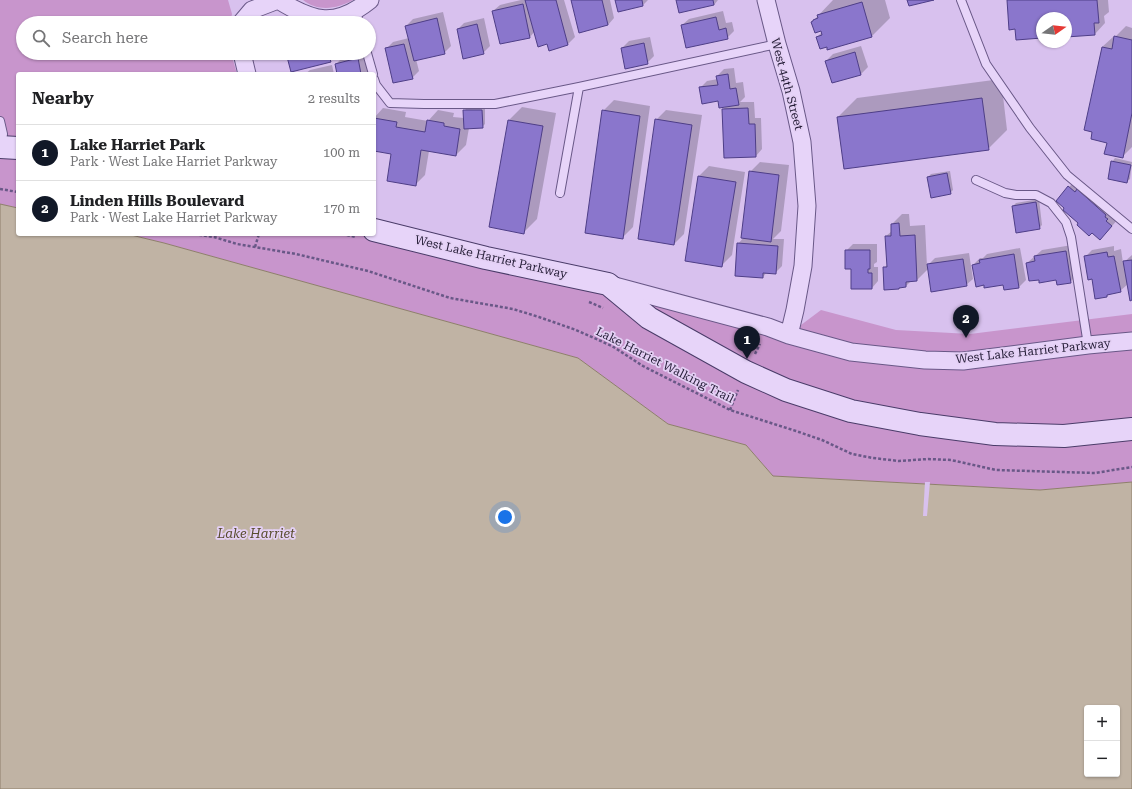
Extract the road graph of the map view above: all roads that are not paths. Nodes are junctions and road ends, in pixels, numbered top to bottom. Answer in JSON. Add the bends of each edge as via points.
{"nodes":[{"id":1,"x":278,"y":0,"type":"edge"},
{"id":2,"x":370,"y":0,"type":"edge"},
{"id":3,"x":766,"y":0,"type":"edge"},
{"id":4,"x":961,"y":0,"type":"edge"},
{"id":5,"x":247,"y":16,"type":"edge"},
{"id":6,"x":310,"y":16,"type":"edge"},
{"id":7,"x":359,"y":16,"type":"edge"},
{"id":8,"x":776,"y":44,"type":"junction"},
{"id":9,"x":244,"y":60,"type":"edge"},
{"id":10,"x":369,"y":60,"type":"edge"},
{"id":11,"x":247,"y":72,"type":"edge"},
{"id":12,"x":372,"y":72,"type":"edge"},
{"id":13,"x":376,"y":85,"type":"edge"},
{"id":14,"x":579,"y":88,"type":"junction"},
{"id":15,"x":0,"y":122,"type":"edge"},
{"id":16,"x":6,"y":147,"type":"edge"},
{"id":17,"x":976,"y":180,"type":"dead end"},
{"id":18,"x":560,"y":193,"type":"dead end"},
{"id":19,"x":1132,"y":229,"type":"edge"},
{"id":20,"x":376,"y":230,"type":"edge"},
{"id":21,"x":608,"y":284,"type":"junction"},
{"id":22,"x":789,"y":334,"type":"junction"},
{"id":23,"x":1132,"y":341,"type":"edge"},
{"id":24,"x":1088,"y":345,"type":"junction"},
{"id":25,"x":1132,"y":428,"type":"edge"}],
"edges":[{"from":1,"to":5,"type":"street","via":[[252,10]]},
{"from":1,"to":6,"type":"street"},
{"from":2,"to":7,"type":"street"},
{"from":3,"to":8,"type":"street","name":"West 44th Street"},
{"from":4,"to":19,"type":"lane","via":[[986,64],[1030,128],[1067,176]]},
{"from":8,"to":14,"type":"lane"},
{"from":8,"to":22,"type":"street","name":"West 44th Street","via":[[791,91],[802,142],[807,206],[803,266]]},
{"from":9,"to":11,"type":"street"},
{"from":10,"to":12,"type":"lane"},
{"from":13,"to":14,"type":"lane","via":[[390,103],[495,104]]},
{"from":14,"to":18,"type":"lane"},
{"from":15,"to":16,"type":"lane"},
{"from":17,"to":24,"type":"lane","via":[[1005,194],[1036,195],[1051,203],[1066,222],[1071,237]]},
{"from":20,"to":21,"type":"street","name":"West Lake Harriet Parkway","via":[[486,258]]},
{"from":21,"to":22,"type":"street","name":"West Lake Harriet Parkway"},
{"from":21,"to":25,"type":"street","name":"West Lake Harriet Parkway","via":[[649,318],[746,372],[786,390],[851,411],[995,434],[1064,436]]},
{"from":22,"to":24,"type":"street","name":"West Lake Harriet Parkway","via":[[851,352],[925,360],[963,361]]},
{"from":23,"to":24,"type":"street","name":"West Lake Harriet Parkway"}]}
